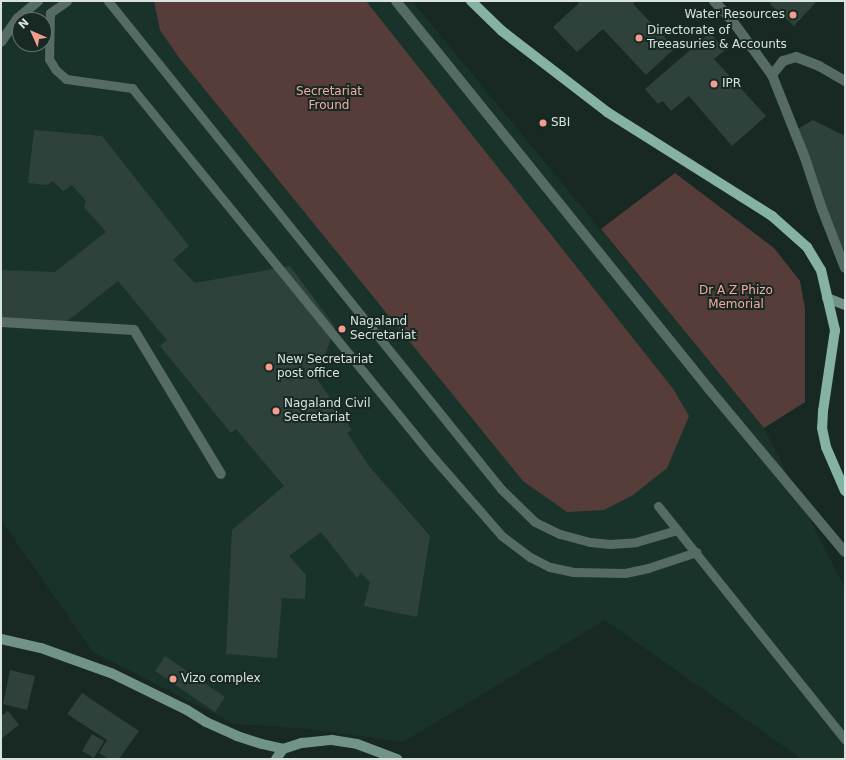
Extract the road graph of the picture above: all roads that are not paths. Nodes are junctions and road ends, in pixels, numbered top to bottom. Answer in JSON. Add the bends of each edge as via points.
{"nodes":[{"id":1,"x":38,"y":1,"type":"edge"},
{"id":2,"x":68,"y":1,"type":"edge"},
{"id":3,"x":108,"y":1,"type":"edge"},
{"id":4,"x":396,"y":1,"type":"edge"},
{"id":5,"x":470,"y":1,"type":"edge"},
{"id":6,"x":714,"y":1,"type":"edge"},
{"id":7,"x":1,"y":42,"type":"edge"},
{"id":8,"x":772,"y":75,"type":"junction"},
{"id":9,"x":845,"y":81,"type":"edge"},
{"id":10,"x":845,"y":268,"type":"edge"},
{"id":11,"x":828,"y":298,"type":"junction"},
{"id":12,"x":845,"y":304,"type":"edge"},
{"id":13,"x":1,"y":322,"type":"edge"},
{"id":14,"x":221,"y":474,"type":"dead end"},
{"id":15,"x":845,"y":491,"type":"edge"},
{"id":16,"x":658,"y":506,"type":"dead end"},
{"id":17,"x":677,"y":530,"type":"junction"},
{"id":18,"x":696,"y":552,"type":"junction"},
{"id":19,"x":845,"y":552,"type":"edge"},
{"id":20,"x":1,"y":640,"type":"edge"},
{"id":21,"x":845,"y":739,"type":"edge"},
{"id":22,"x":283,"y":749,"type":"junction"},
{"id":23,"x":276,"y":759,"type":"edge"},
{"id":24,"x":397,"y":759,"type":"edge"}],
"edges":[{"from":1,"to":7,"type":"street","via":[[18,18]]},
{"from":2,"to":18,"type":"lane","via":[[50,13],[49,59],[56,70],[66,79],[132,88],[433,457],[502,536],[530,557],[550,567],[572,572],[625,573]]},
{"from":3,"to":17,"type":"lane","via":[[501,489],[534,522],[560,534],[610,544],[636,542]]},
{"from":4,"to":19,"type":"street","via":[[709,389]]},
{"from":5,"to":11,"type":"main road","via":[[502,31],[607,112],[792,231],[807,247],[821,270]]},
{"from":6,"to":8,"type":"street","via":[[731,18]]},
{"from":8,"to":9,"type":"street","via":[[783,61],[796,56]]},
{"from":8,"to":10,"type":"street"},
{"from":11,"to":12,"type":"street"},
{"from":11,"to":15,"type":"main road","via":[[835,330],[822,428],[826,448]]},
{"from":13,"to":14,"type":"street","via":[[134,330]]},
{"from":16,"to":17,"type":"lane"},
{"from":17,"to":18,"type":"lane"},
{"from":18,"to":21,"type":"lane"},
{"from":20,"to":22,"type":"street","via":[[41,648],[82,662],[142,688],[237,736]]},
{"from":22,"to":23,"type":"street"},
{"from":22,"to":24,"type":"street","via":[[302,743],[332,740],[357,744]]}]}
